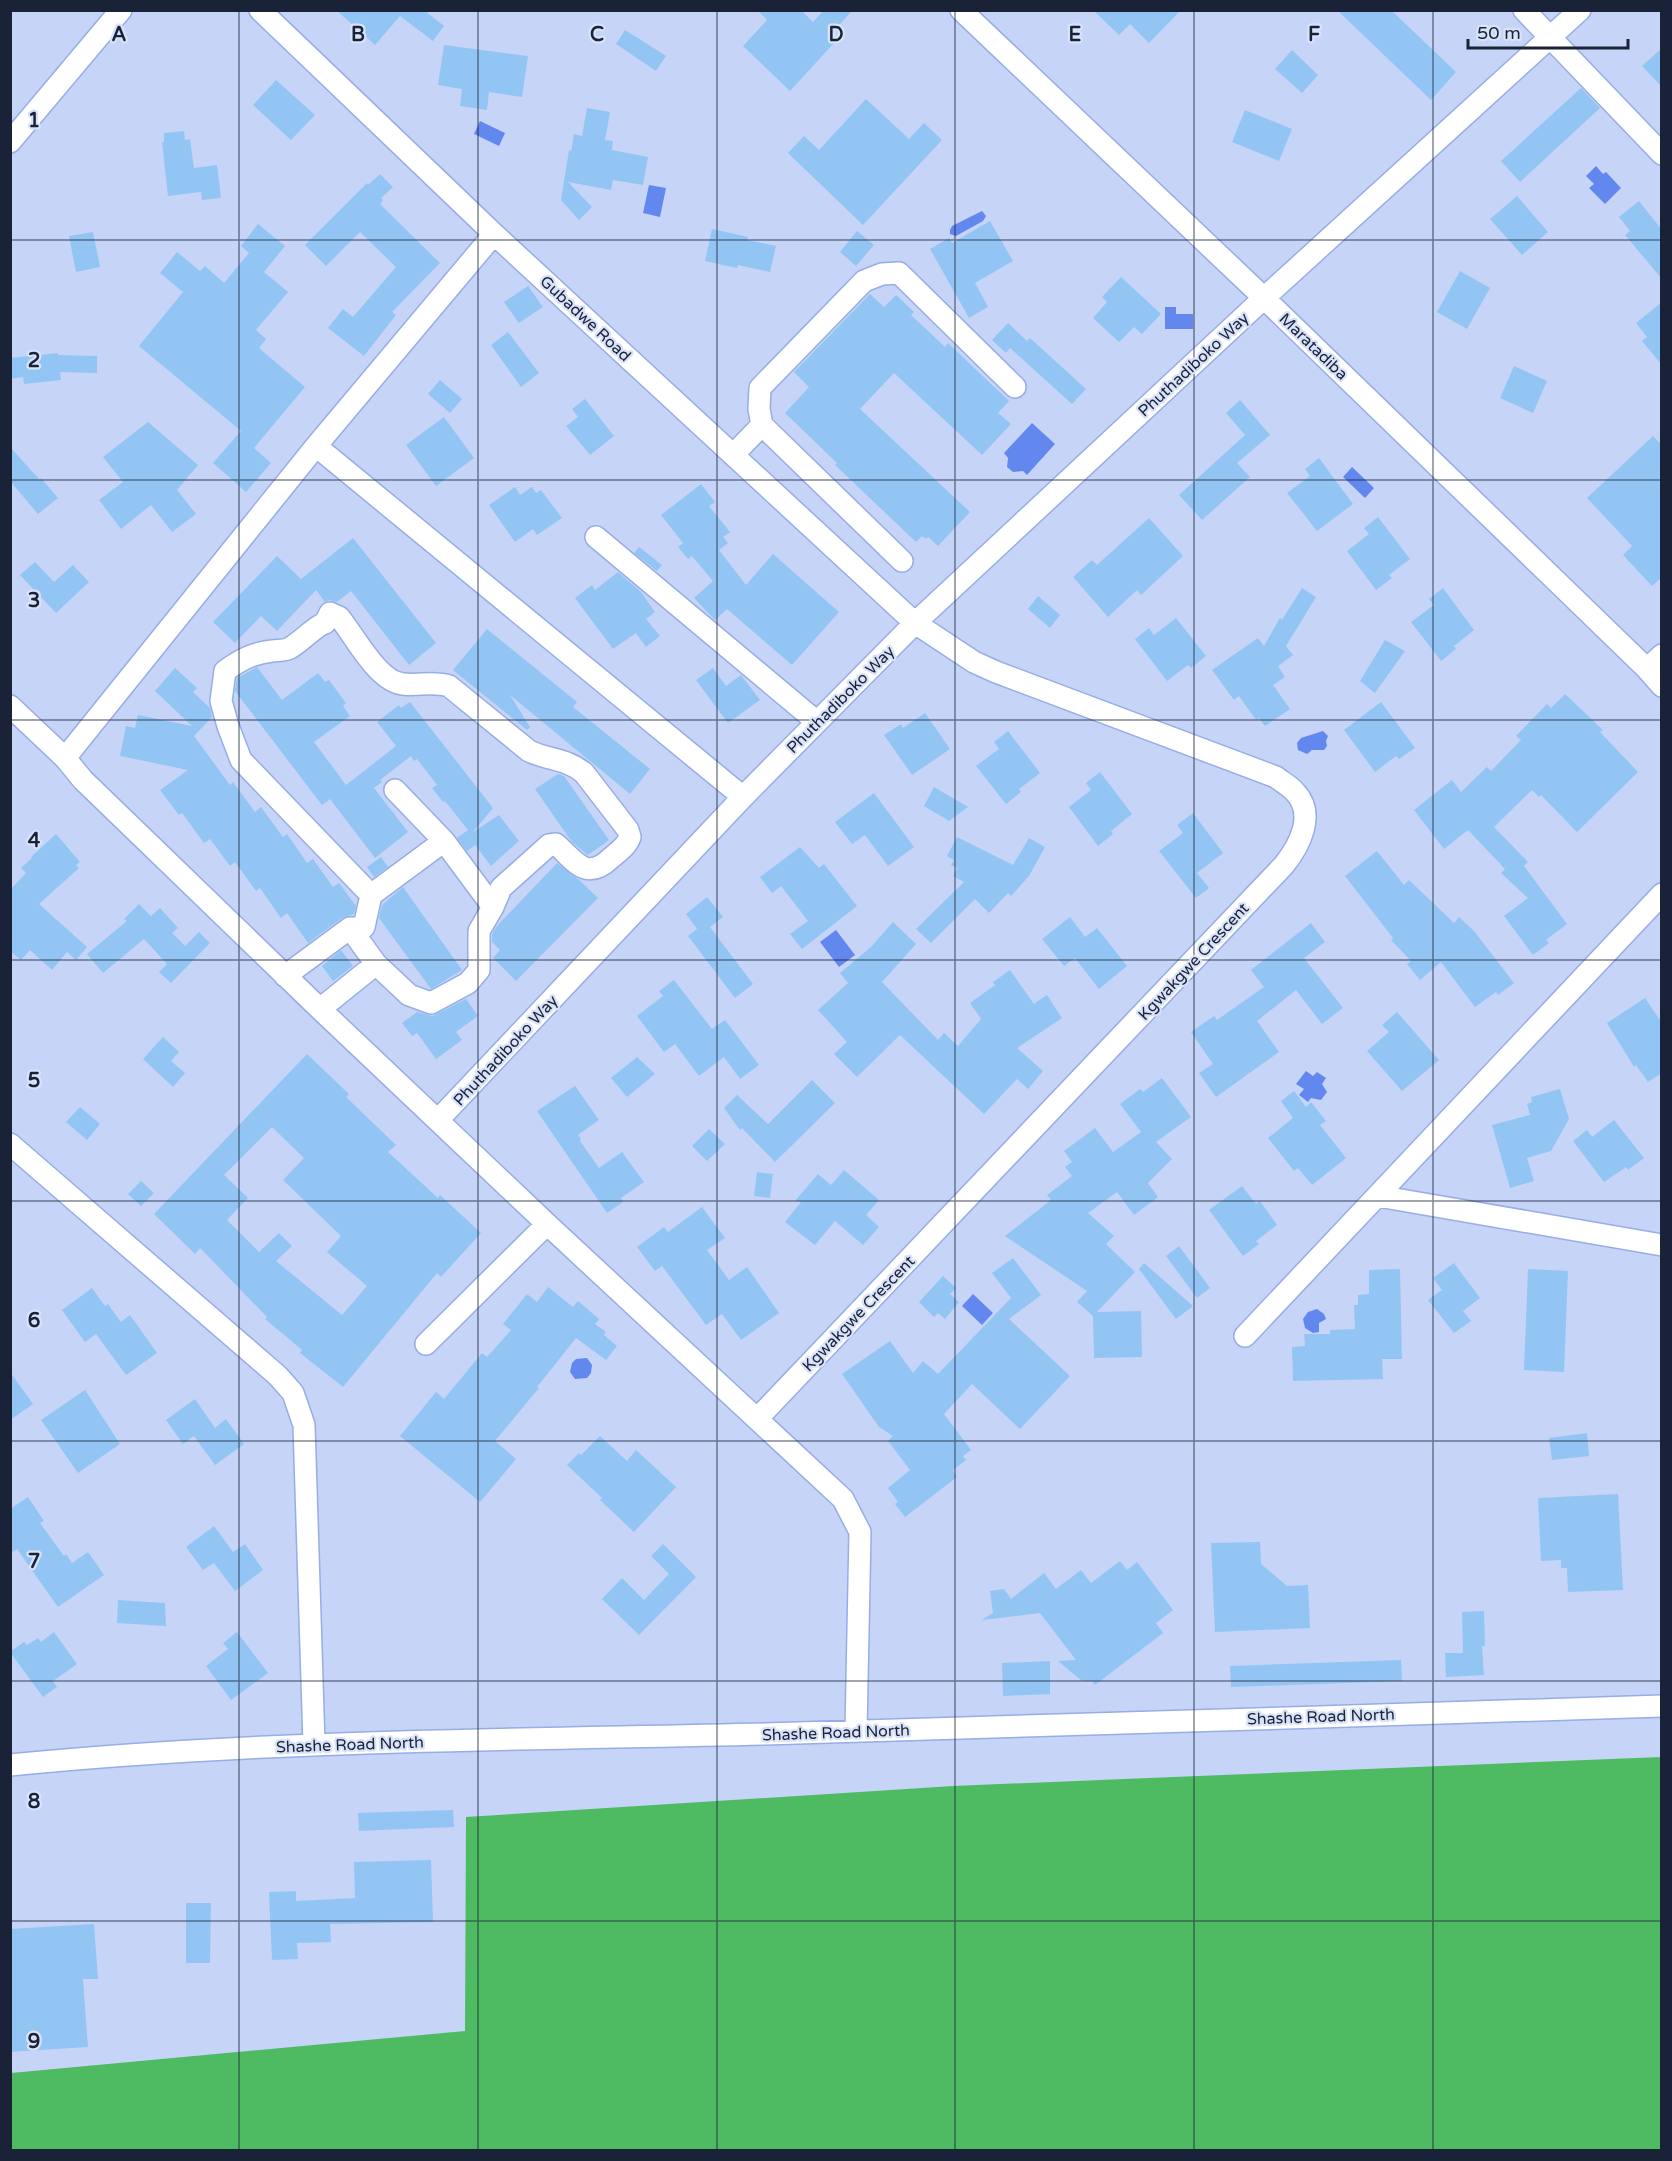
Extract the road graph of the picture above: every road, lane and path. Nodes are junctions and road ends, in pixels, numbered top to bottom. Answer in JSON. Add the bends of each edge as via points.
{"nodes":[{"id":1,"x":121,"y":10,"type":"edge"},
{"id":2,"x":260,"y":10,"type":"edge"},
{"id":3,"x":962,"y":10,"type":"edge"},
{"id":4,"x":1524,"y":10,"type":"edge"},
{"id":5,"x":1580,"y":10,"type":"edge"},
{"id":6,"x":1551,"y":37,"type":"junction"},
{"id":7,"x":10,"y":141,"type":"edge"},
{"id":8,"x":1662,"y":154,"type":"edge"},
{"id":9,"x":494,"y":234,"type":"junction"},
{"id":10,"x":1264,"y":298,"type":"junction"},
{"id":11,"x":1015,"y":387,"type":"dead end"},
{"id":12,"x":762,"y":425,"type":"junction"},
{"id":13,"x":316,"y":446,"type":"junction"},
{"id":14,"x":733,"y":455,"type":"junction"},
{"id":15,"x":596,"y":537,"type":"dead end"},
{"id":16,"x":903,"y":561,"type":"dead end"},
{"id":17,"x":915,"y":623,"type":"junction"},
{"id":18,"x":1654,"y":662,"type":"edge"},
{"id":19,"x":1662,"y":686,"type":"edge"},
{"id":20,"x":10,"y":706,"type":"edge"},
{"id":21,"x":817,"y":722,"type":"junction"},
{"id":22,"x":65,"y":758,"type":"junction"},
{"id":23,"x":395,"y":790,"type":"dead end"},
{"id":24,"x":743,"y":797,"type":"junction"},
{"id":25,"x":444,"y":842,"type":"junction"},
{"id":26,"x":1662,"y":894,"type":"edge"},
{"id":27,"x":371,"y":895,"type":"junction"},
{"id":28,"x":493,"y":907,"type":"junction"},
{"id":29,"x":350,"y":928,"type":"junction"},
{"id":30,"x":376,"y":963,"type":"junction"},
{"id":31,"x":285,"y":976,"type":"junction"},
{"id":32,"x":320,"y":1009,"type":"junction"},
{"id":33,"x":438,"y":1120,"type":"junction"},
{"id":34,"x":10,"y":1144,"type":"edge"},
{"id":35,"x":1378,"y":1196,"type":"junction"},
{"id":36,"x":547,"y":1224,"type":"junction"},
{"id":37,"x":1662,"y":1245,"type":"edge"},
{"id":38,"x":1245,"y":1336,"type":"dead end"},
{"id":39,"x":426,"y":1344,"type":"dead end"},
{"id":40,"x":758,"y":1419,"type":"junction"},
{"id":41,"x":1662,"y":1706,"type":"edge"},
{"id":42,"x":856,"y":1731,"type":"junction"},
{"id":43,"x":314,"y":1744,"type":"junction"},
{"id":44,"x":10,"y":1765,"type":"edge"}],
"edges":[{"from":1,"to":7,"type":"street"},
{"from":2,"to":9,"type":"street","name":"Gubadwe Road"},
{"from":3,"to":10,"type":"street","name":"Maratadiba"},
{"from":4,"to":6,"type":"street"},
{"from":5,"to":6,"type":"street","name":"Phuthadiboko Way"},
{"from":6,"to":8,"type":"street"},
{"from":6,"to":10,"type":"street","name":"Phuthadiboko Way"},
{"from":9,"to":13,"type":"street"},
{"from":9,"to":14,"type":"street","name":"Gubadwe Road"},
{"from":10,"to":17,"type":"street","name":"Phuthadiboko Way"},
{"from":10,"to":18,"type":"street","name":"Maratadiba"},
{"from":11,"to":12,"type":"street","via":[[899,273],[882,274],[864,281],[760,388]]},
{"from":12,"to":14,"type":"street"},
{"from":12,"to":16,"type":"street"},
{"from":13,"to":22,"type":"street"},
{"from":13,"to":24,"type":"street"},
{"from":14,"to":17,"type":"street","name":"Gubadwe Road"},
{"from":15,"to":21,"type":"street"},
{"from":17,"to":21,"type":"street","name":"Phuthadiboko Way"},
{"from":17,"to":40,"type":"street","name":"Kgwakgwe Crescent","via":[[996,672],[1276,777],[1296,792],[1306,813],[1302,837],[1284,865]]},
{"from":18,"to":19,"type":"street","name":"Maratadiba"},
{"from":20,"to":22,"type":"street"},
{"from":21,"to":24,"type":"street","name":"Phuthadiboko Way"},
{"from":22,"to":31,"type":"street"},
{"from":23,"to":25,"type":"street"},
{"from":24,"to":33,"type":"street","name":"Phuthadiboko Way"},
{"from":25,"to":27,"type":"street"},
{"from":25,"to":28,"type":"street"},
{"from":26,"to":35,"type":"street"},
{"from":27,"to":28,"type":"street","via":[[241,760],[221,701],[225,671],[254,654],[287,650],[325,624],[330,613],[339,617],[381,674],[392,681],[449,686],[529,752],[577,767],[628,830],[628,843],[597,868],[577,865],[556,844],[549,845],[501,888]]},
{"from":27,"to":29,"type":"street","via":[[364,927]]},
{"from":28,"to":30,"type":"street","via":[[479,931],[479,969],[468,982],[431,1003],[409,995]]},
{"from":29,"to":30,"type":"street"},
{"from":29,"to":31,"type":"street"},
{"from":30,"to":32,"type":"street"},
{"from":31,"to":32,"type":"street"},
{"from":32,"to":33,"type":"street"},
{"from":33,"to":36,"type":"street"},
{"from":34,"to":43,"type":"street","via":[[293,1393],[304,1425]]},
{"from":35,"to":37,"type":"street"},
{"from":35,"to":38,"type":"street"},
{"from":36,"to":39,"type":"street"},
{"from":36,"to":40,"type":"street"},
{"from":40,"to":42,"type":"street","via":[[843,1499],[860,1532]]},
{"from":41,"to":42,"type":"street","name":"Shashe Road North"},
{"from":42,"to":43,"type":"street","name":"Shashe Road North"},
{"from":43,"to":44,"type":"street","name":"Shashe Road North","via":[[110,1755]]}]}
